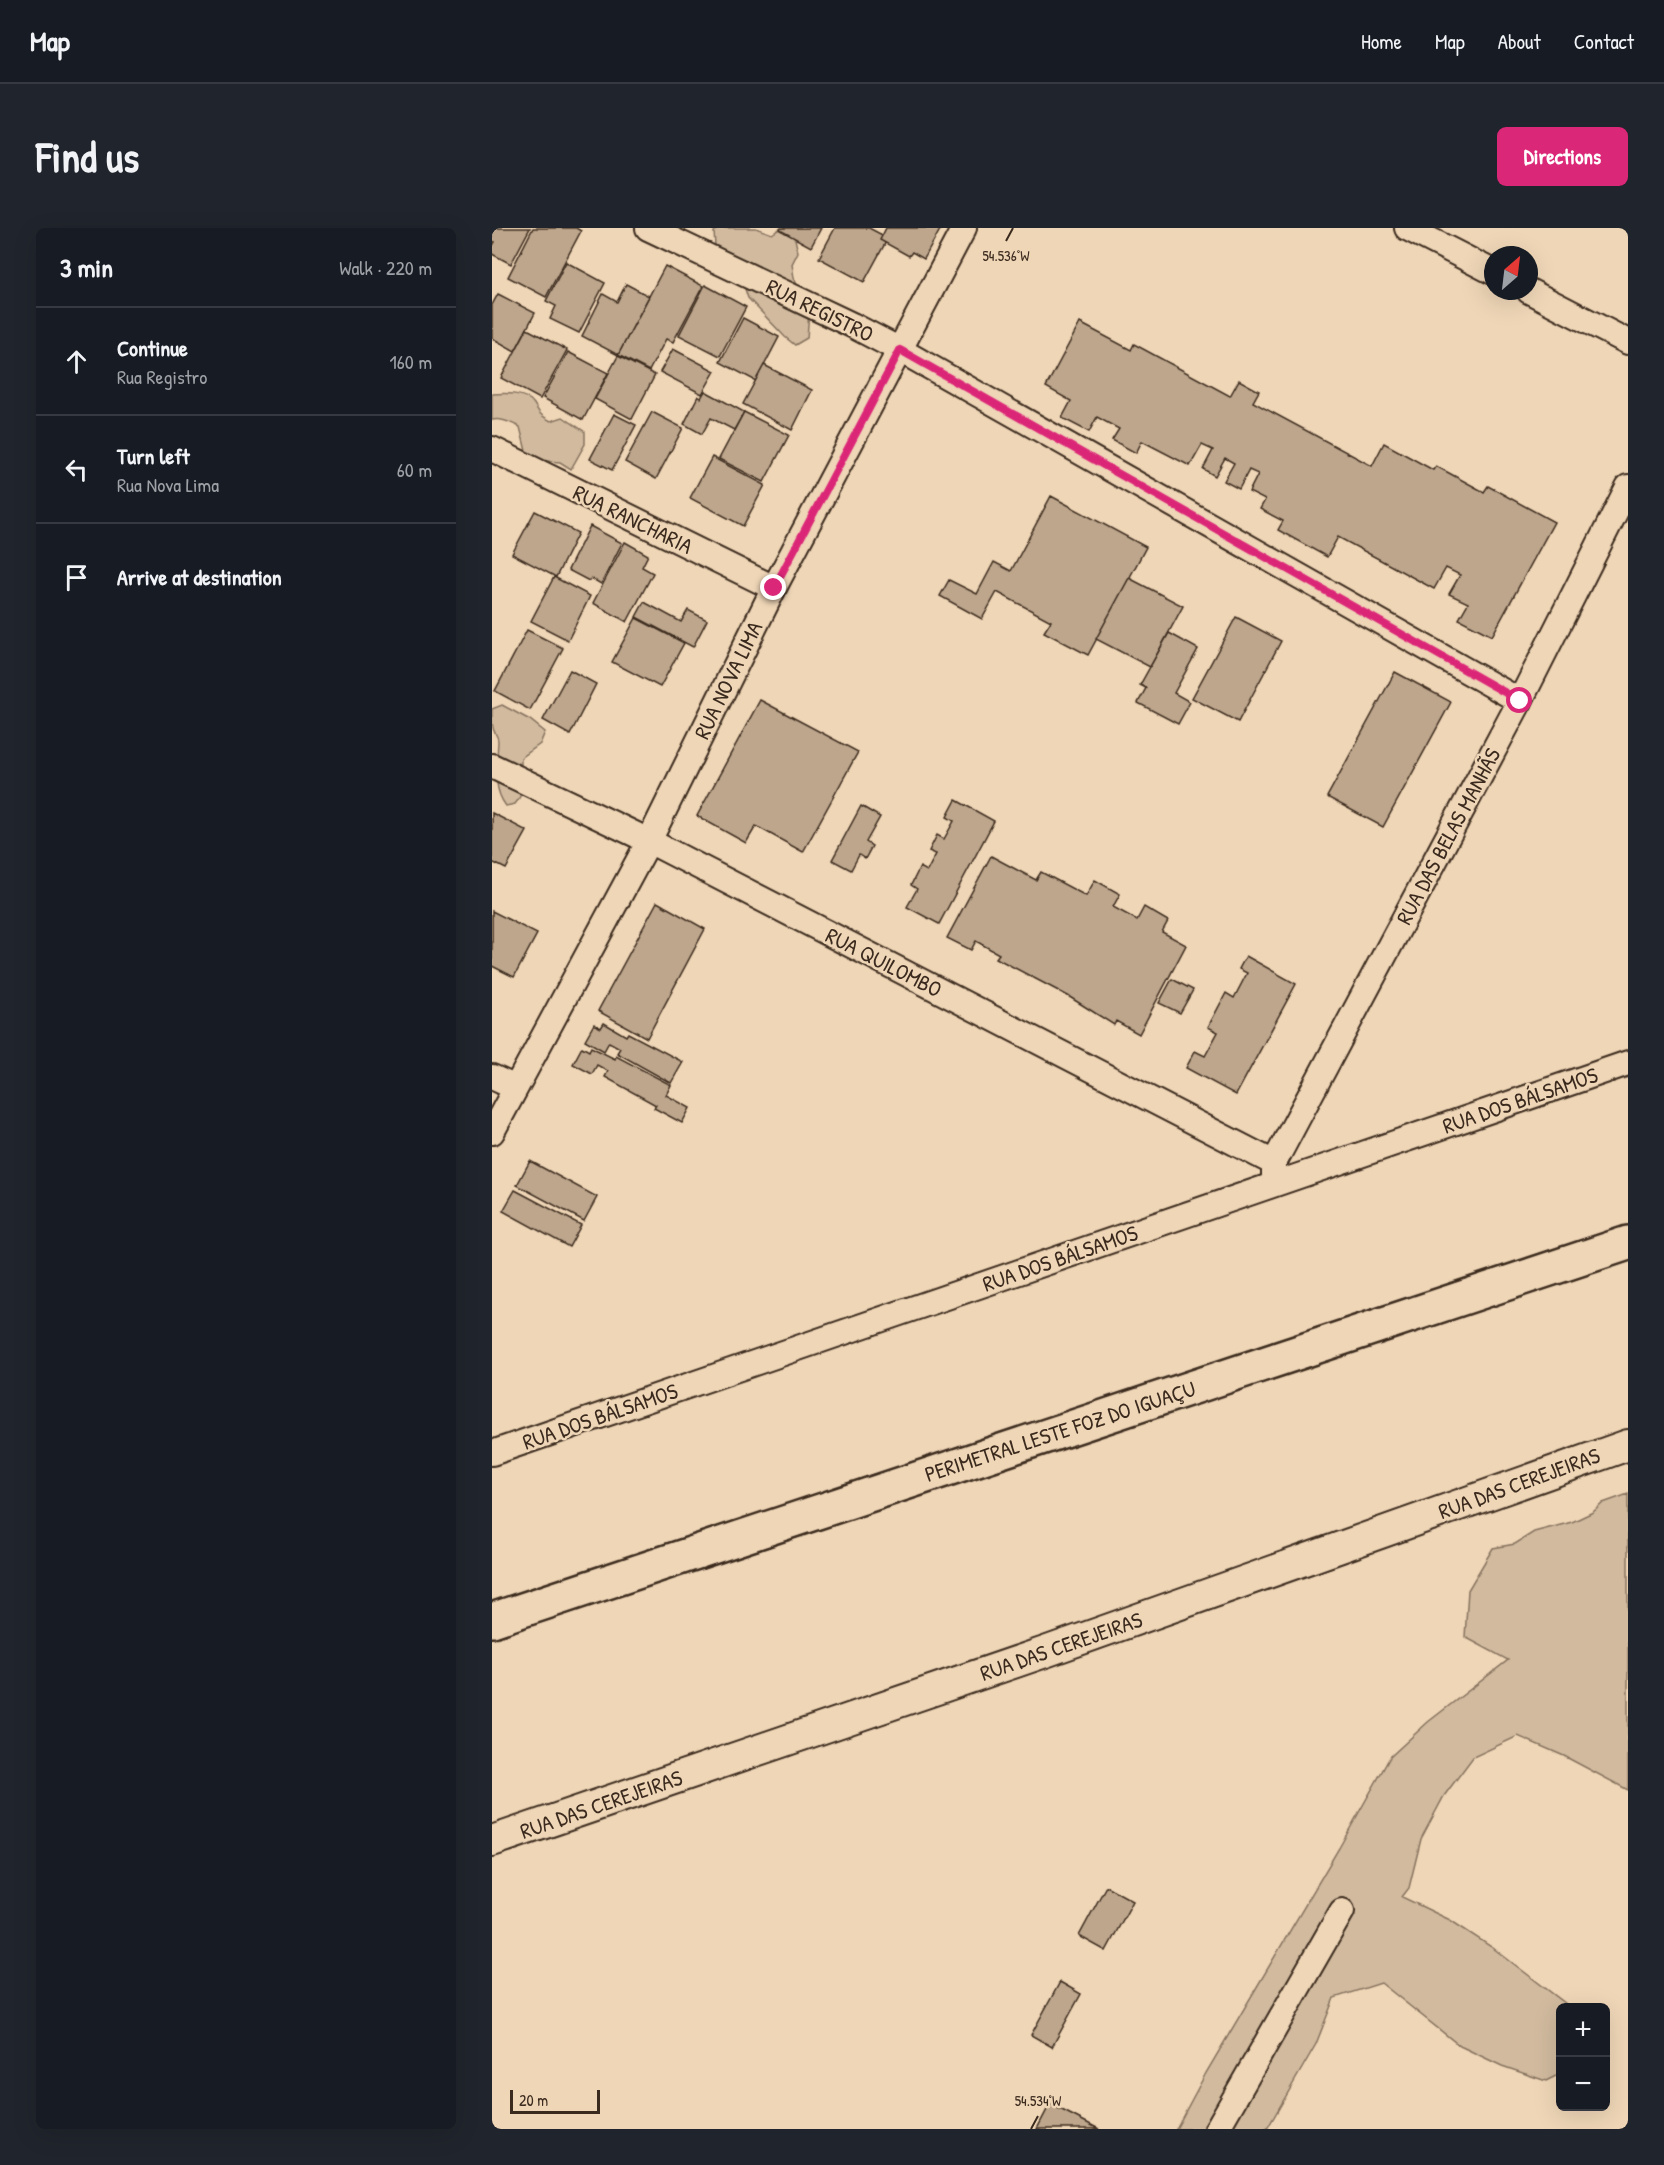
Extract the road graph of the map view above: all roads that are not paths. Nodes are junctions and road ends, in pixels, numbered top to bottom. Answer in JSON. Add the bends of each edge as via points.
{"nodes":[{"id":1,"x":648,"y":228,"type":"edge"},
{"id":2,"x":964,"y":228,"type":"edge"},
{"id":3,"x":1407,"y":228,"type":"edge"},
{"id":4,"x":1484,"y":267,"type":"edge"},
{"id":5,"x":1538,"y":296,"type":"edge"},
{"id":6,"x":1628,"y":342,"type":"edge"},
{"id":7,"x":900,"y":350,"type":"junction"},
{"id":8,"x":492,"y":449,"type":"edge"},
{"id":9,"x":1628,"y":487,"type":"edge"},
{"id":10,"x":774,"y":588,"type":"junction"},
{"id":11,"x":1520,"y":701,"type":"junction"},
{"id":12,"x":492,"y":766,"type":"edge"},
{"id":13,"x":649,"y":841,"type":"junction"},
{"id":14,"x":1628,"y":1063,"type":"edge"},
{"id":15,"x":492,"y":1077,"type":"edge"},
{"id":16,"x":514,"y":1087,"type":"junction"},
{"id":17,"x":492,"y":1132,"type":"edge"},
{"id":18,"x":1274,"y":1174,"type":"junction"},
{"id":19,"x":1628,"y":1243,"type":"edge"},
{"id":20,"x":1628,"y":1444,"type":"edge"},
{"id":21,"x":492,"y":1454,"type":"edge"},
{"id":22,"x":492,"y":1620,"type":"edge"},
{"id":23,"x":492,"y":1841,"type":"edge"},
{"id":24,"x":1342,"y":1911,"type":"dead end"},
{"id":25,"x":1217,"y":2129,"type":"edge"}],
"edges":[{"from":1,"to":7,"type":"street","name":"RUA REGISTRO"},
{"from":2,"to":7,"type":"street","name":"RUA NOVA LIMA"},
{"from":3,"to":4,"type":"street"},
{"from":5,"to":6,"type":"street"},
{"from":7,"to":10,"type":"street","name":"RUA NOVA LIMA"},
{"from":7,"to":11,"type":"street","name":"RUA REGISTRO"},
{"from":8,"to":10,"type":"street","name":"RUA RANCHARIA"},
{"from":9,"to":11,"type":"street","name":"RUA DAS BELAS MANHÃS"},
{"from":10,"to":13,"type":"street","name":"RUA NOVA LIMA"},
{"from":11,"to":18,"type":"street","name":"RUA DAS BELAS MANHÃS"},
{"from":12,"to":13,"type":"street","name":"RUA QUILOMBO"},
{"from":13,"to":16,"type":"street","name":"RUA NOVA LIMA"},
{"from":13,"to":18,"type":"street","name":"RUA QUILOMBO"},
{"from":14,"to":18,"type":"street","name":"RUA DOS BÁLSAMOS"},
{"from":15,"to":16,"type":"street"},
{"from":16,"to":17,"type":"street","name":"RUA NOVA LIMA"},
{"from":18,"to":21,"type":"street","name":"RUA DOS BÁLSAMOS"},
{"from":19,"to":22,"type":"highway","name":"PERIMETRAL LESTE FOZ DO IGUAÇU"},
{"from":20,"to":23,"type":"street","name":"RUA DAS CEREJEIRAS","via":[[1056,1648]]},
{"from":24,"to":25,"type":"street"}]}
